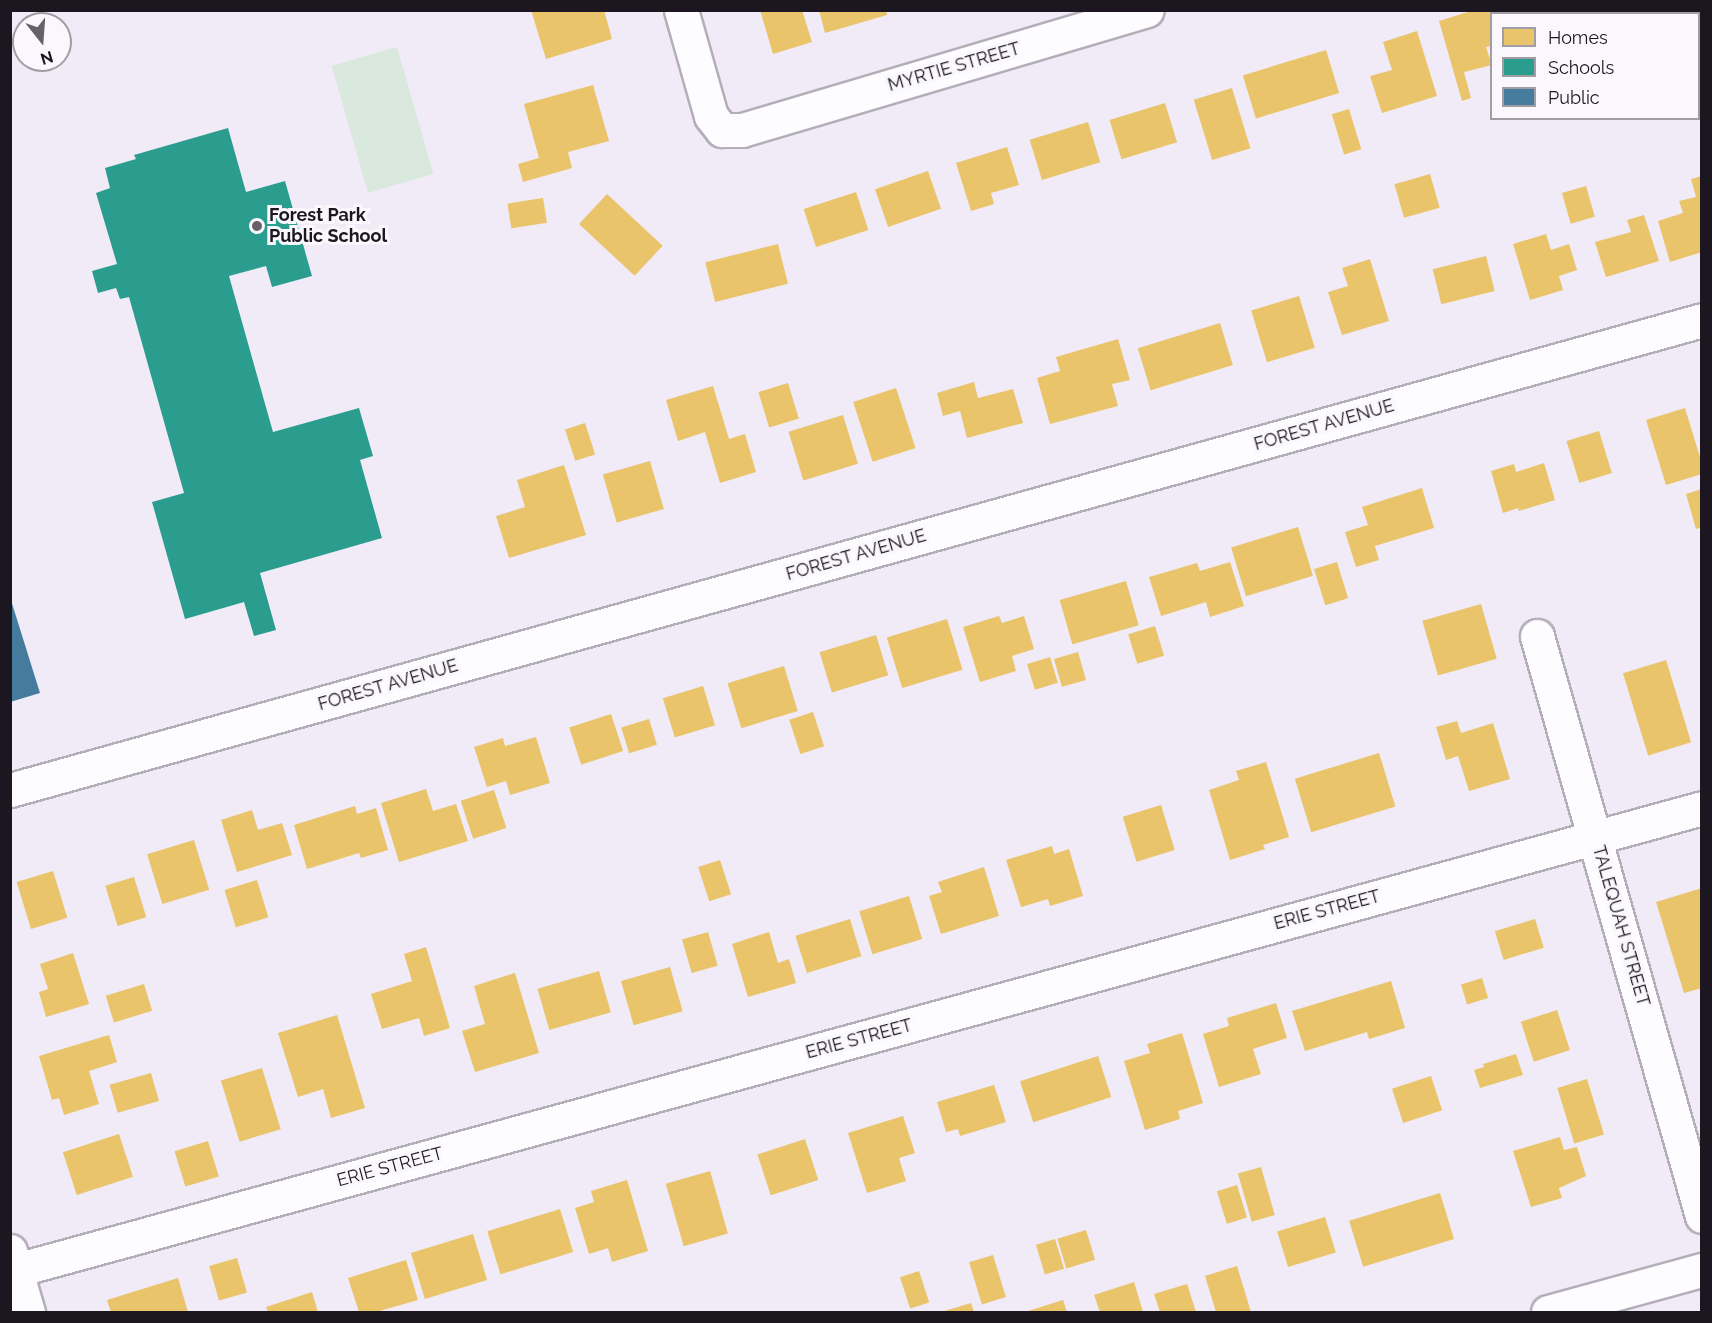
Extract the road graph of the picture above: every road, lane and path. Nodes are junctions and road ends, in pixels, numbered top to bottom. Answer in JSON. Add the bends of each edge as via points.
{"nodes":[{"id":1,"x":681,"y":10,"type":"edge"},
{"id":2,"x":1147,"y":10,"type":"edge"},
{"id":3,"x":1701,"y":320,"type":"edge"},
{"id":4,"x":1537,"y":636,"type":"dead end"},
{"id":5,"x":10,"y":790,"type":"edge"},
{"id":6,"x":1701,"y":808,"type":"edge"},
{"id":7,"x":1596,"y":836,"type":"junction"},
{"id":8,"x":1701,"y":1216,"type":"edge"},
{"id":9,"x":13,"y":1260,"type":"edge"},
{"id":10,"x":1701,"y":1270,"type":"edge"},
{"id":11,"x":28,"y":1312,"type":"edge"},
{"id":12,"x":1548,"y":1312,"type":"edge"}],
"edges":[{"from":1,"to":2,"type":"street","name":"MYRTIE STREET","via":[[711,116],[722,130],[742,130]]},
{"from":3,"to":5,"type":"street","name":"FOREST AVENUE"},
{"from":4,"to":7,"type":"street","name":"TALEQUAH STREET"},
{"from":6,"to":7,"type":"street","name":"ERIE STREET"},
{"from":7,"to":8,"type":"street","name":"TALEQUAH STREET"},
{"from":7,"to":9,"type":"street","name":"ERIE STREET"},
{"from":9,"to":11,"type":"street"},
{"from":10,"to":12,"type":"street"}]}
